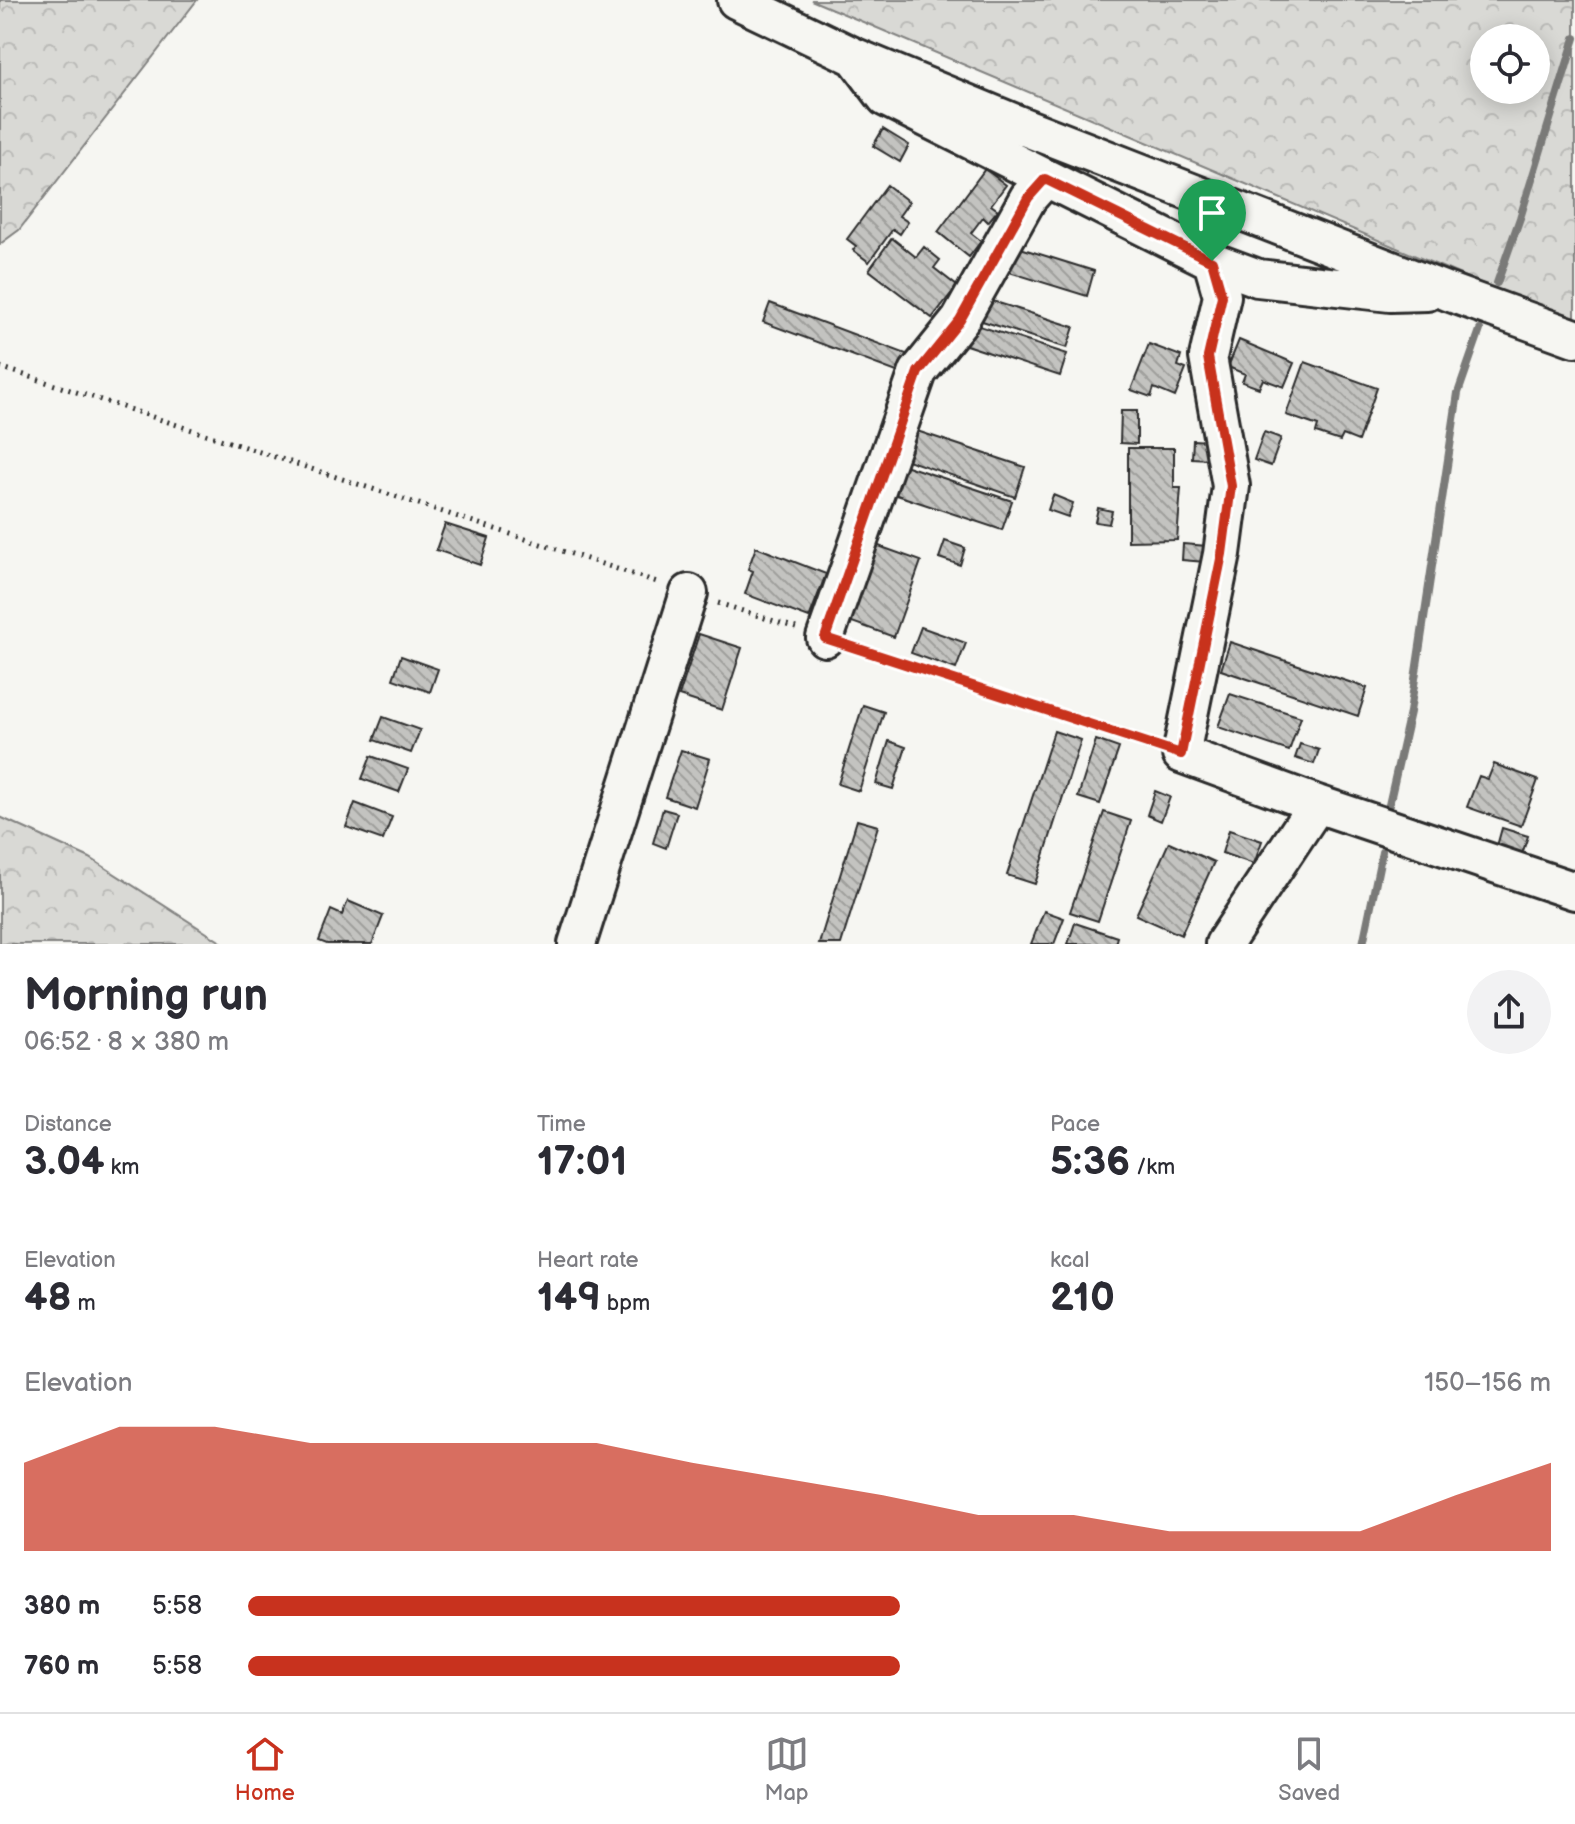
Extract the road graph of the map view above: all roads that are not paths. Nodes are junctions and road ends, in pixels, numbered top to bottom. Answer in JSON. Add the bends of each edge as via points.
{"nodes":[{"id":1,"x":736,"y":0,"type":"edge"},
{"id":2,"x":855,"y":57,"type":"junction"},
{"id":3,"x":1045,"y":179,"type":"junction"},
{"id":4,"x":1212,"y":261,"type":"junction"},
{"id":5,"x":1448,"y":292,"type":"junction"},
{"id":6,"x":1575,"y":338,"type":"edge"},
{"id":7,"x":689,"y":593,"type":"road end"},
{"id":8,"x":825,"y":638,"type":"road end"},
{"id":9,"x":1317,"y":804,"type":"junction"},
{"id":10,"x":1575,"y":891,"type":"edge"},
{"id":11,"x":577,"y":944,"type":"edge"},
{"id":12,"x":1224,"y":944,"type":"edge"}],
"edges":[{"from":1,"to":2,"type":"street"},
{"from":2,"to":3,"type":"street","via":[[886,98]]},
{"from":2,"to":5,"type":"street"},
{"from":3,"to":4,"type":"street"},
{"from":3,"to":8,"type":"street","via":[[1028,198],[960,320],[918,372]]},
{"from":4,"to":5,"type":"street","via":[[1258,278],[1390,293]]},
{"from":4,"to":9,"type":"street","via":[[1222,296],[1208,357],[1231,486],[1181,754]]},
{"from":5,"to":6,"type":"street"},
{"from":7,"to":11,"type":"street"},
{"from":9,"to":10,"type":"street"},
{"from":9,"to":12,"type":"street"}]}
